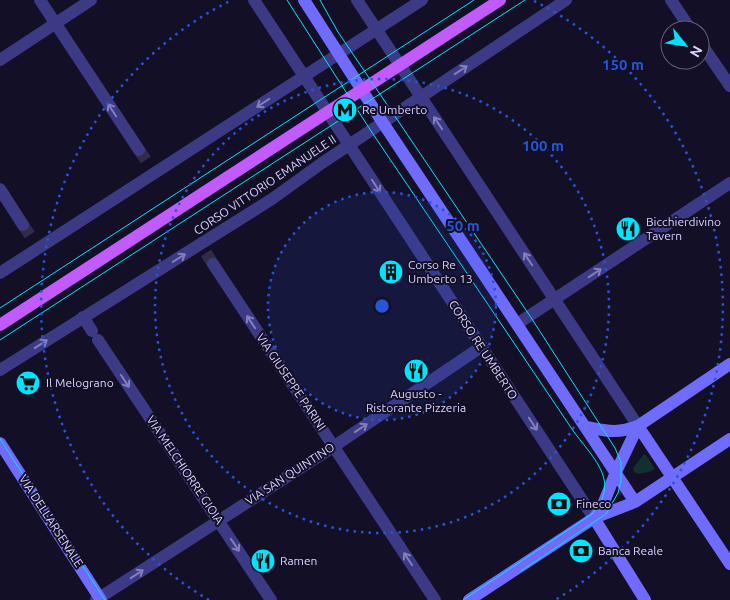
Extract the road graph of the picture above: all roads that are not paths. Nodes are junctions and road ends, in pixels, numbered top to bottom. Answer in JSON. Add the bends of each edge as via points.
{"nodes":[{"id":1,"x":40,"y":0,"type":"edge"},
{"id":2,"x":91,"y":0,"type":"edge"},
{"id":3,"x":254,"y":0,"type":"edge"},
{"id":4,"x":304,"y":0,"type":"edge"},
{"id":5,"x":357,"y":0,"type":"edge"},
{"id":6,"x":422,"y":0,"type":"edge"},
{"id":7,"x":500,"y":0,"type":"edge"},
{"id":8,"x":566,"y":0,"type":"edge"},
{"id":9,"x":671,"y":0,"type":"edge"},
{"id":10,"x":684,"y":20,"type":"edge"},
{"id":11,"x":56,"y":23,"type":"junction"},
{"id":12,"x":376,"y":30,"type":"junction"},
{"id":13,"x":338,"y":54,"type":"junction"},
{"id":14,"x":710,"y":57,"type":"edge"},
{"id":15,"x":0,"y":60,"type":"edge"},
{"id":16,"x":400,"y":66,"type":"junction"},
{"id":17,"x":304,"y":76,"type":"junction"},
{"id":18,"x":730,"y":86,"type":"edge"},
{"id":19,"x":362,"y":90,"type":"junction"},
{"id":20,"x":421,"y":98,"type":"junction"},
{"id":21,"x":327,"y":112,"type":"junction"},
{"id":22,"x":383,"y":123,"type":"junction"},
{"id":23,"x":349,"y":146,"type":"junction"},
{"id":24,"x":139,"y":150,"type":"tunnel mouth"},
{"id":25,"x":730,"y":183,"type":"edge"},
{"id":26,"x":0,"y":189,"type":"edge"},
{"id":27,"x":23,"y":225,"type":"tunnel mouth"},
{"id":28,"x":206,"y":254,"type":"junction"},
{"id":29,"x":0,"y":273,"type":"edge"},
{"id":30,"x":555,"y":299,"type":"junction"},
{"id":31,"x":84,"y":317,"type":"junction"},
{"id":32,"x":0,"y":324,"type":"edge"},
{"id":33,"x":517,"y":324,"type":"junction"},
{"id":34,"x":481,"y":347,"type":"junction"},
{"id":35,"x":730,"y":364,"type":"edge"},
{"id":36,"x":0,"y":370,"type":"edge"},
{"id":37,"x":638,"y":426,"type":"junction"},
{"id":38,"x":586,"y":427,"type":"junction"},
{"id":39,"x":730,"y":439,"type":"edge"},
{"id":40,"x":0,"y":443,"type":"edge"},
{"id":41,"x":333,"y":447,"type":"junction"},
{"id":42,"x":616,"y":472,"type":"junction"},
{"id":43,"x":672,"y":478,"type":"junction"},
{"id":44,"x":635,"y":502,"type":"junction"},
{"id":45,"x":594,"y":518,"type":"junction"},
{"id":46,"x":218,"y":520,"type":"junction"},
{"id":47,"x":730,"y":564,"type":"edge"},
{"id":48,"x":99,"y":599,"type":"edge"},
{"id":49,"x":271,"y":600,"type":"edge"},
{"id":50,"x":435,"y":600,"type":"edge"},
{"id":51,"x":469,"y":600,"type":"edge"},
{"id":52,"x":645,"y":600,"type":"edge"}],
"edges":[{"from":1,"to":11,"type":"street"},
{"from":2,"to":11,"type":"street"},
{"from":3,"to":17,"type":"street","name":"CORSO RE UMBERTO"},
{"from":4,"to":13,"type":"street"},
{"from":5,"to":12,"type":"street"},
{"from":6,"to":12,"type":"street"},
{"from":7,"to":16,"type":"main road"},
{"from":20,"to":8,"type":"street","name":"CORSO VITTORIO EMANUELE II","one_way":true},
{"from":9,"to":10,"type":"street"},
{"from":11,"to":15,"type":"street"},
{"from":24,"to":11,"type":"street","one_way":true},
{"from":12,"to":13,"type":"street"},
{"from":12,"to":16,"type":"street"},
{"from":13,"to":17,"type":"street"},
{"from":13,"to":19,"type":"street"},
{"from":14,"to":18,"type":"street"},
{"from":16,"to":19,"type":"main road"},
{"from":16,"to":20,"type":"street"},
{"from":17,"to":21,"type":"street","name":"CORSO RE UMBERTO"},
{"from":17,"to":29,"type":"street","one_way":true,"via":[[150,168],[35,243]]},
{"from":19,"to":21,"type":"main road"},
{"from":19,"to":22,"type":"street"},
{"from":20,"to":22,"type":"street","name":"CORSO VITTORIO EMANUELE II"},
{"from":30,"to":20,"type":"street","one_way":true},
{"from":21,"to":23,"type":"street","name":"CORSO RE UMBERTO"},
{"from":21,"to":32,"type":"main road"},
{"from":22,"to":23,"type":"street","name":"CORSO VITTORIO EMANUELE II"},
{"from":22,"to":33,"type":"street"},
{"from":23,"to":28,"type":"street","name":"CORSO VITTORIO EMANUELE II","via":[[272,199]]},
{"from":23,"to":34,"type":"street","name":"CORSO RE UMBERTO","one_way":true},
{"from":30,"to":25,"type":"street","one_way":true},
{"from":26,"to":27,"type":"street"},
{"from":31,"to":28,"type":"street","name":"CORSO VITTORIO EMANUELE II","one_way":true},
{"from":41,"to":28,"type":"street","name":"VIA GIUSEPPE PARINI","one_way":true},
{"from":30,"to":33,"type":"street"},
{"from":30,"to":37,"type":"street"},
{"from":36,"to":31,"type":"street","name":"CORSO VITTORIO EMANUELE II","one_way":true},
{"from":31,"to":46,"type":"street","name":"VIA MELCHIORRE GIOIA","one_way":true},
{"from":33,"to":38,"type":"street"},
{"from":41,"to":34,"type":"street","name":"VIA SAN QUINTINO","one_way":true},
{"from":34,"to":45,"type":"street","name":"CORSO RE UMBERTO","one_way":true},
{"from":35,"to":37,"type":"street"},
{"from":37,"to":38,"type":"street","via":[[623,431]]},
{"from":37,"to":42,"type":"street"},
{"from":37,"to":43,"type":"street"},
{"from":38,"to":42,"type":"street"},
{"from":39,"to":43,"type":"street"},
{"from":40,"to":48,"type":"street","name":"VIA DELL'ARSENALE"},
{"from":41,"to":46,"type":"street","name":"VIA SAN QUINTINO"},
{"from":50,"to":41,"type":"street","name":"VIA GIUSEPPE PARINI","one_way":true},
{"from":42,"to":44,"type":"street"},
{"from":42,"to":45,"type":"street"},
{"from":43,"to":44,"type":"street"},
{"from":43,"to":47,"type":"street"},
{"from":44,"to":45,"type":"street"},
{"from":45,"to":51,"type":"street"},
{"from":45,"to":52,"type":"street","name":"CORSO RE UMBERTO"},
{"from":48,"to":46,"type":"street","name":"VIA SAN QUINTINO","one_way":true},
{"from":46,"to":49,"type":"street","name":"VIA MELCHIORRE GIOIA","one_way":true}]}
